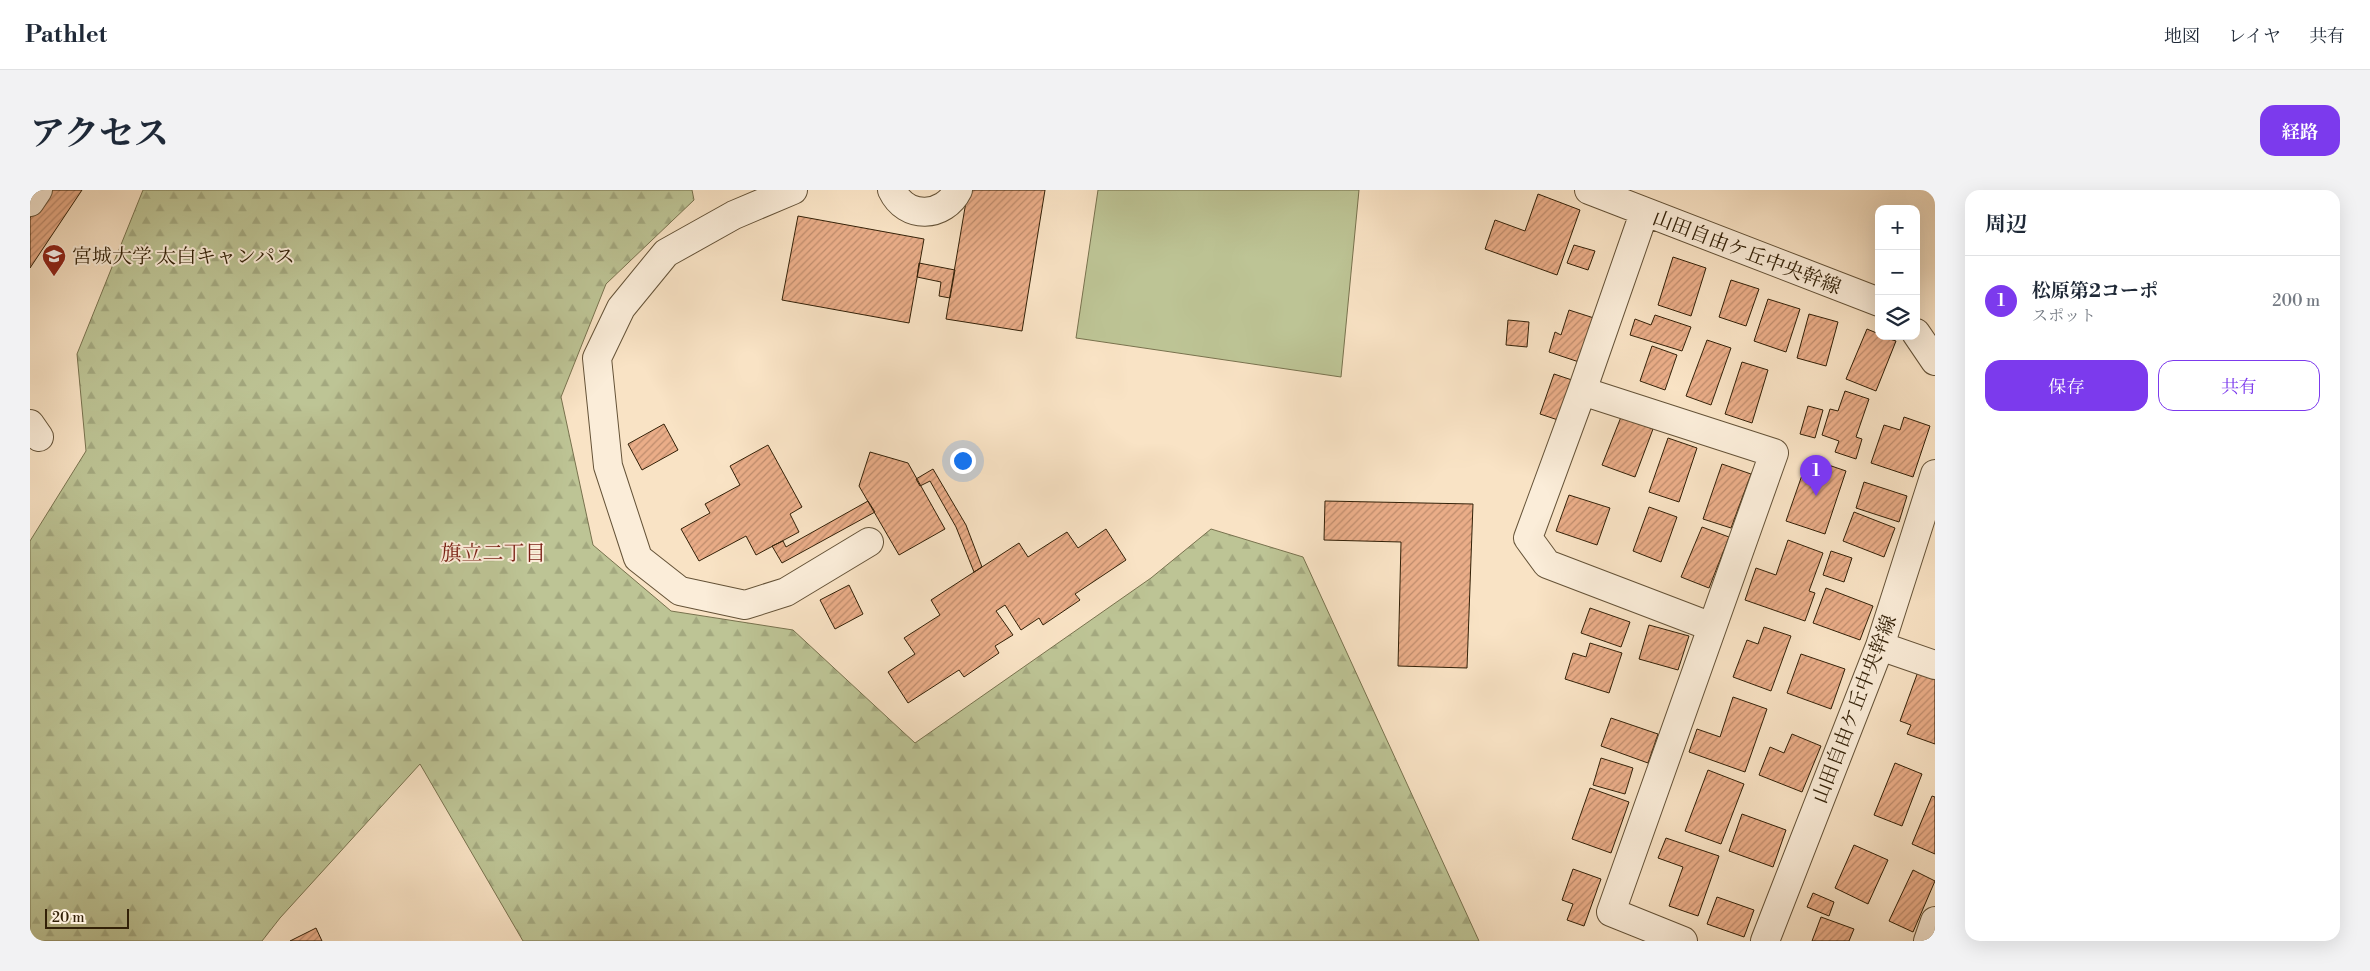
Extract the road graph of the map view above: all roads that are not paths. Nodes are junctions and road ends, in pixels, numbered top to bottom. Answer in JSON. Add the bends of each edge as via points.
{"nodes":[{"id":1,"x":38,"y":190,"type":"edge"},
{"id":2,"x":793,"y":190,"type":"edge"},
{"id":3,"x":892,"y":190,"type":"edge"},
{"id":4,"x":958,"y":190,"type":"edge"},
{"id":5,"x":1589,"y":190,"type":"edge"},
{"id":6,"x":30,"y":202,"type":"edge"},
{"id":7,"x":1644,"y":213,"type":"junction"},
{"id":8,"x":1875,"y":300,"type":"edge"},
{"id":9,"x":1920,"y":338,"type":"edge"},
{"id":10,"x":1935,"y":359,"type":"edge"},
{"id":11,"x":1582,"y":391,"type":"junction"},
{"id":12,"x":1935,"y":474,"type":"edge"},
{"id":13,"x":869,"y":542,"type":"dead end"},
{"id":14,"x":1712,"y":627,"type":"junction"},
{"id":15,"x":1880,"y":646,"type":"junction"},
{"id":16,"x":1935,"y":665,"type":"edge"},
{"id":17,"x":1935,"y":921,"type":"edge"},
{"id":18,"x":1683,"y":941,"type":"edge"},
{"id":19,"x":1765,"y":941,"type":"edge"},
{"id":20,"x":1928,"y":941,"type":"edge"}],
"edges":[{"from":1,"to":6,"type":"street"},
{"from":2,"to":13,"type":"street","via":[[734,215],[666,253],[621,308],[597,358],[608,466],[638,558],[680,591],[745,604],[786,592]]},
{"from":3,"to":4,"type":"street","via":[[903,205],[925,213],[947,206]]},
{"from":5,"to":7,"type":"street","name":"山田自由ケ丘中央幹線"},
{"from":7,"to":8,"type":"street","name":"山田自由ケ丘中央幹線"},
{"from":7,"to":11,"type":"street"},
{"from":9,"to":10,"type":"street"},
{"from":11,"to":14,"type":"street","via":[[1528,538],[1547,564]]},
{"from":11,"to":14,"type":"street","via":[[1774,453]]},
{"from":12,"to":15,"type":"street","name":"山田自由ケ丘中央幹線"},
{"from":14,"to":18,"type":"street","via":[[1611,912]]},
{"from":15,"to":16,"type":"street"},
{"from":15,"to":19,"type":"street","name":"山田自由ケ丘中央幹線"},
{"from":17,"to":20,"type":"street"}]}
